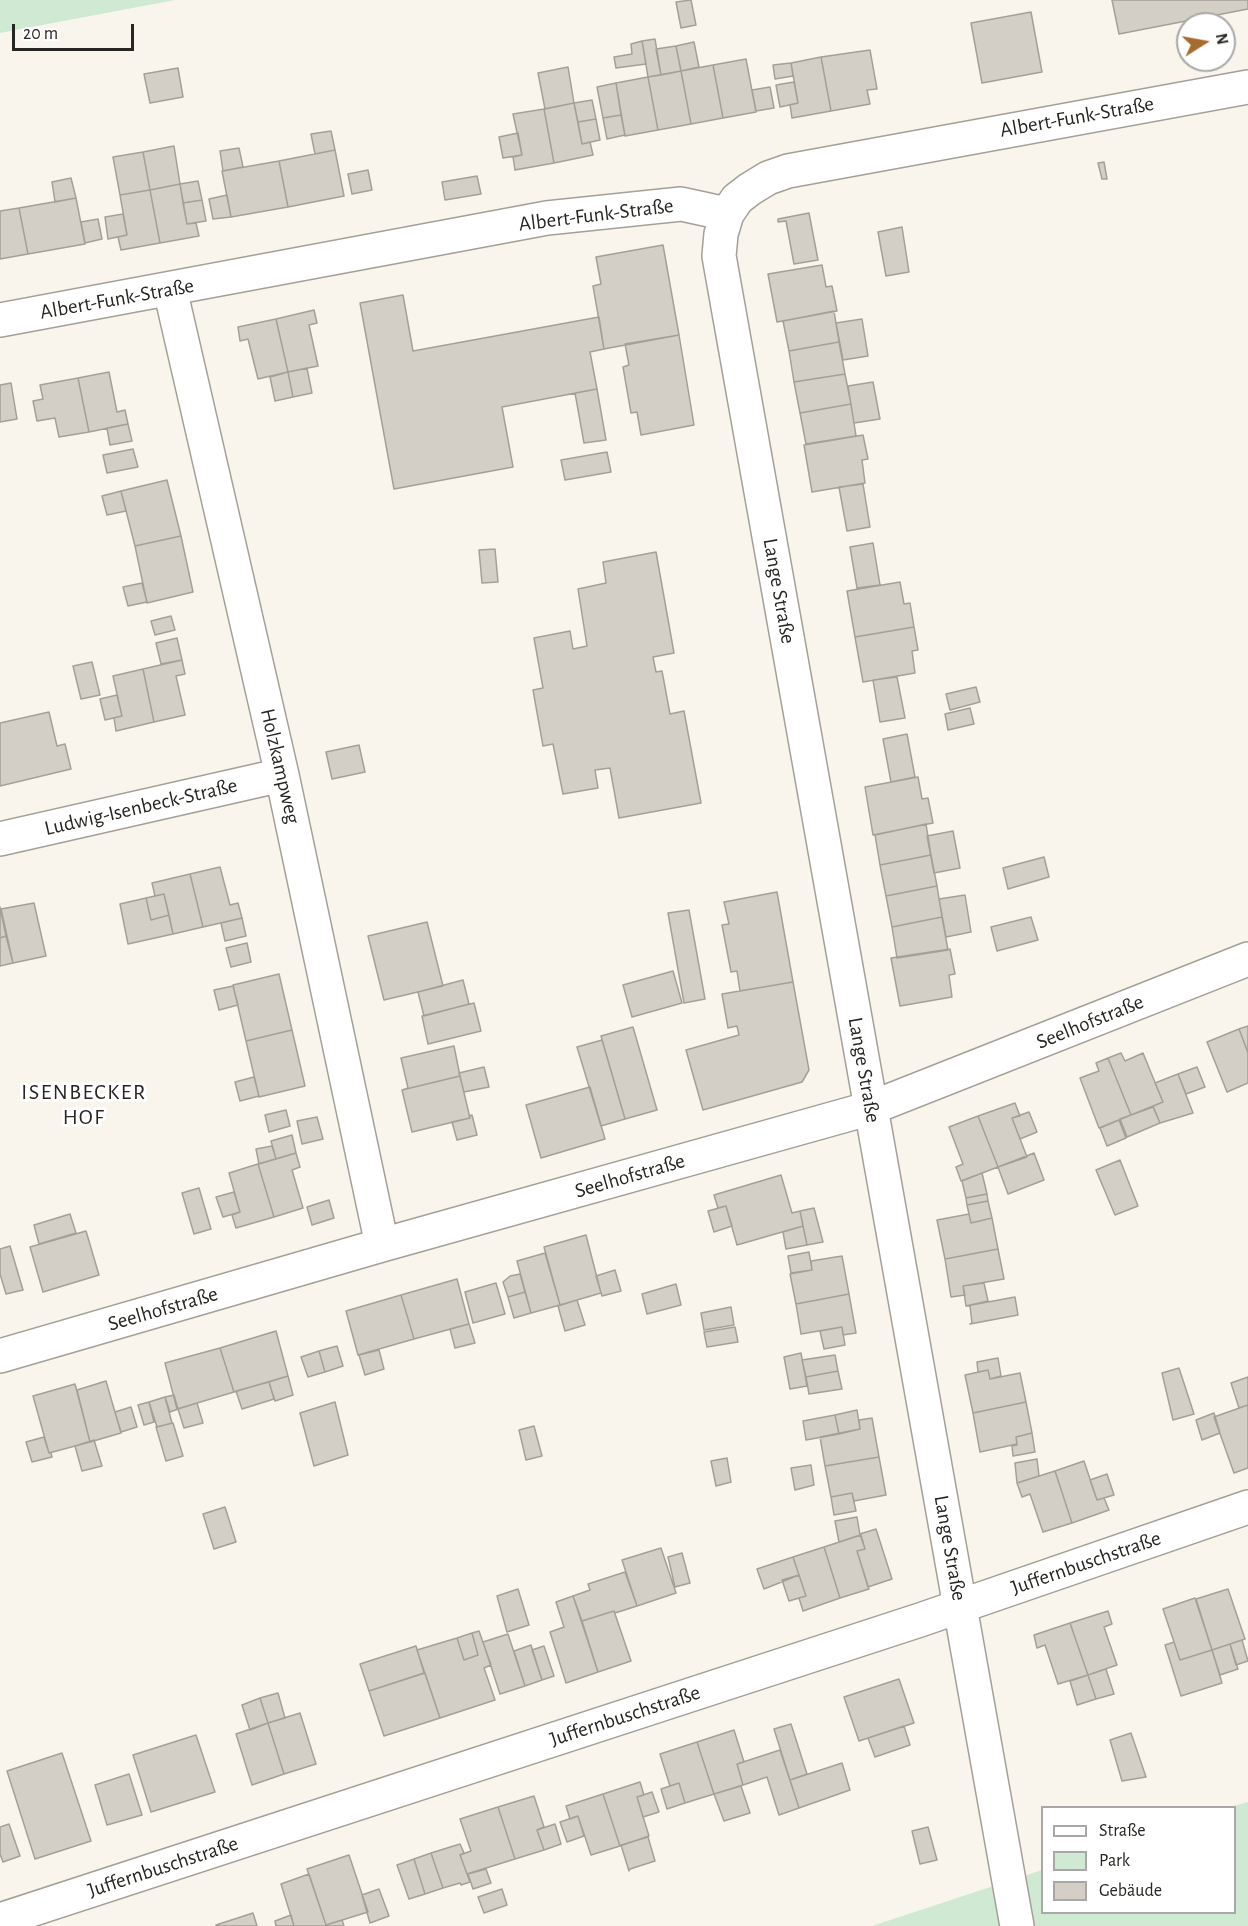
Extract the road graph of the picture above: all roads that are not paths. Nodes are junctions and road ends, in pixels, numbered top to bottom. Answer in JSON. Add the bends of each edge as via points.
{"nodes":[{"id":1,"x":1248,"y":87,"type":"edge"},
{"id":2,"x":727,"y":214,"type":"junction"},
{"id":3,"x":170,"y":289,"type":"junction"},
{"id":4,"x":0,"y":320,"type":"edge"},
{"id":5,"x":282,"y":775,"type":"junction"},
{"id":6,"x":0,"y":839,"type":"edge"},
{"id":7,"x":1248,"y":959,"type":"edge"},
{"id":8,"x":871,"y":1108,"type":"junction"},
{"id":9,"x":382,"y":1245,"type":"junction"},
{"id":10,"x":0,"y":1356,"type":"edge"},
{"id":11,"x":1248,"y":1507,"type":"edge"},
{"id":12,"x":960,"y":1607,"type":"junction"},
{"id":13,"x":0,"y":1920,"type":"edge"},
{"id":14,"x":1017,"y":1926,"type":"edge"}],
"edges":[{"from":1,"to":2,"type":"street","name":"Albert-Funk-Straße","via":[[788,171],[750,189]]},
{"from":2,"to":3,"type":"street","name":"Albert-Funk-Straße","via":[[681,204],[547,218]]},
{"from":2,"to":8,"type":"street","name":"Lange Straße","via":[[719,256]]},
{"from":3,"to":4,"type":"street","name":"Albert-Funk-Straße"},
{"from":3,"to":5,"type":"street","name":"Holzkampweg"},
{"from":5,"to":6,"type":"street","name":"Ludwig-Isenbeck-Straße"},
{"from":5,"to":9,"type":"street","name":"Holzkampweg"},
{"from":7,"to":8,"type":"street","name":"Seelhofstraße"},
{"from":8,"to":9,"type":"street","name":"Seelhofstraße"},
{"from":8,"to":12,"type":"street","name":"Lange Straße"},
{"from":9,"to":10,"type":"street","name":"Seelhofstraße"},
{"from":11,"to":12,"type":"street","name":"Juffernbuschstraße"},
{"from":12,"to":13,"type":"street","name":"Juffernbuschstraße"},
{"from":12,"to":14,"type":"street","name":"Lange Straße"}]}
